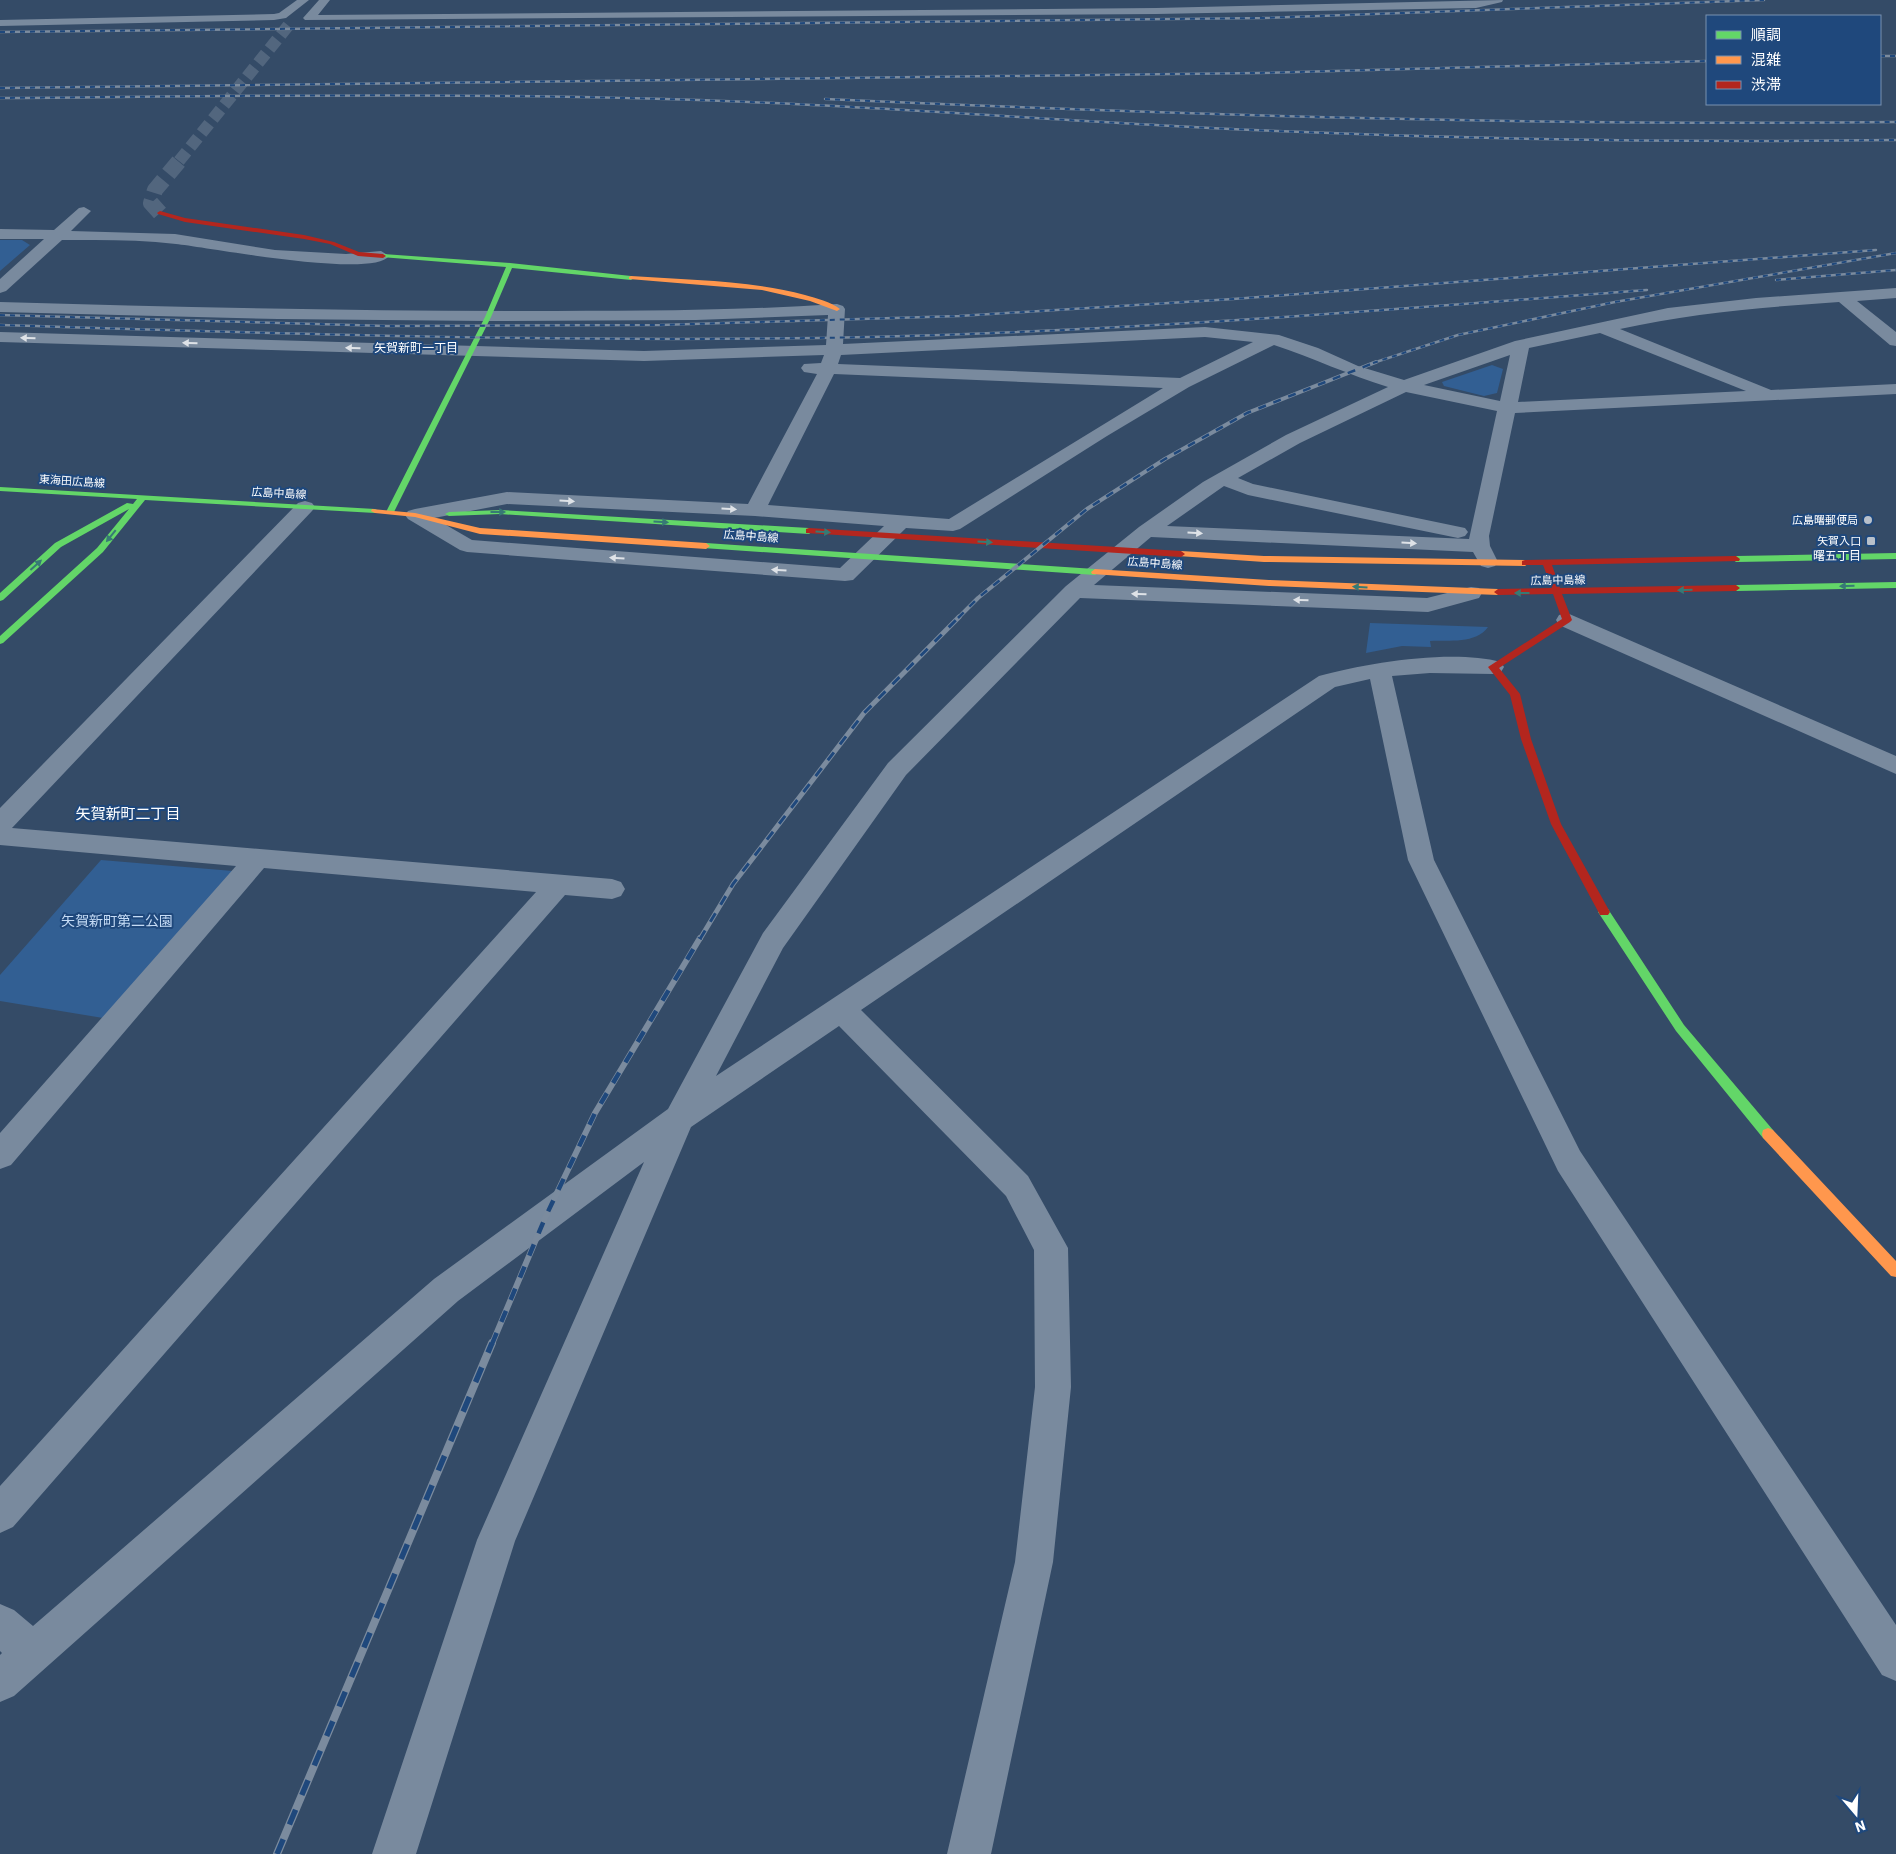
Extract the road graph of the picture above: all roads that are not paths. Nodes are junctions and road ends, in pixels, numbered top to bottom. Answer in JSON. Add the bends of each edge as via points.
{"nodes":[{"id":1,"x":304,"y":0,"type":"edge"},
{"id":2,"x":315,"y":0,"type":"edge"},
{"id":3,"x":325,"y":0,"type":"edge"},
{"id":4,"x":948,"y":0,"type":"edge"},
{"id":5,"x":1498,"y":0,"type":"edge"},
{"id":6,"x":1262,"y":4,"type":"edge"},
{"id":7,"x":948,"y":13,"type":"junction"},
{"id":8,"x":292,"y":21,"type":"tunnel mouth"},
{"id":9,"x":0,"y":23,"type":"edge"},
{"id":10,"x":84,"y":211,"type":"dead end"},
{"id":11,"x":160,"y":213,"type":"dead end"},
{"id":12,"x":0,"y":234,"type":"edge"},
{"id":13,"x":58,"y":235,"type":"junction"},
{"id":14,"x":380,"y":256,"type":"junction"},
{"id":15,"x":510,"y":266,"type":"junction"},
{"id":16,"x":0,"y":288,"type":"edge"},
{"id":17,"x":1896,"y":293,"type":"edge"},
{"id":18,"x":1843,"y":297,"type":"junction"},
{"id":19,"x":0,"y":307,"type":"edge"},
{"id":20,"x":837,"y":309,"type":"junction"},
{"id":21,"x":488,"y":317,"type":"junction"},
{"id":22,"x":1601,"y":327,"type":"junction"},
{"id":23,"x":0,"y":337,"type":"edge"},
{"id":24,"x":1273,"y":339,"type":"junction"},
{"id":25,"x":1896,"y":341,"type":"edge"},
{"id":26,"x":1521,"y":345,"type":"junction"},
{"id":27,"x":834,"y":350,"type":"junction"},
{"id":28,"x":471,"y":351,"type":"junction"},
{"id":29,"x":644,"y":356,"type":"junction"},
{"id":30,"x":828,"y":369,"type":"junction"},
{"id":31,"x":1183,"y":383,"type":"junction"},
{"id":32,"x":1404,"y":386,"type":"junction"},
{"id":33,"x":1896,"y":389,"type":"edge"},
{"id":34,"x":1772,"y":396,"type":"junction"},
{"id":35,"x":1508,"y":408,"type":"junction"},
{"id":36,"x":1222,"y":479,"type":"junction"},
{"id":37,"x":0,"y":489,"type":"edge"},
{"id":38,"x":142,"y":498,"type":"junction"},
{"id":39,"x":304,"y":507,"type":"junction"},
{"id":40,"x":755,"y":510,"type":"junction"},
{"id":41,"x":390,"y":512,"type":"junction"},
{"id":42,"x":415,"y":515,"type":"junction"},
{"id":43,"x":898,"y":524,"type":"junction"},
{"id":44,"x":1141,"y":536,"type":"junction"},
{"id":45,"x":1483,"y":548,"type":"junction"},
{"id":46,"x":1896,"y":556,"type":"edge"},
{"id":47,"x":1547,"y":563,"type":"junction"},
{"id":48,"x":1896,"y":584,"type":"edge"},
{"id":49,"x":1080,"y":587,"type":"junction"},
{"id":50,"x":1471,"y":593,"type":"junction"},
{"id":51,"x":1558,"y":593,"type":"junction"},
{"id":52,"x":0,"y":598,"type":"edge"},
{"id":53,"x":1567,"y":620,"type":"junction"},
{"id":54,"x":0,"y":641,"type":"edge"},
{"id":55,"x":1493,"y":667,"type":"junction"},
{"id":56,"x":1379,"y":669,"type":"junction"},
{"id":57,"x":1896,"y":766,"type":"edge"},
{"id":58,"x":0,"y":824,"type":"edge"},
{"id":59,"x":0,"y":836,"type":"edge"},
{"id":60,"x":257,"y":858,"type":"junction"},
{"id":61,"x":558,"y":884,"type":"junction"},
{"id":62,"x":612,"y":889,"type":"dead end"},
{"id":63,"x":842,"y":1010,"type":"junction"},
{"id":64,"x":680,"y":1118,"type":"junction"},
{"id":65,"x":0,"y":1155,"type":"edge"},
{"id":66,"x":1896,"y":1270,"type":"edge"},
{"id":67,"x":0,"y":1514,"type":"edge"},
{"id":68,"x":0,"y":1624,"type":"edge"},
{"id":69,"x":32,"y":1652,"type":"junction"},
{"id":70,"x":1896,"y":1661,"type":"edge"},
{"id":71,"x":0,"y":1682,"type":"edge"},
{"id":72,"x":394,"y":1854,"type":"edge"},
{"id":73,"x":968,"y":1854,"type":"edge"}],
"edges":[{"from":1,"to":9,"type":"street","via":[[282,16],[274,17]]},
{"from":2,"to":8,"type":"street"},
{"from":3,"to":7,"type":"street","via":[[309,18]]},
{"from":4,"to":7,"type":"street"},
{"from":5,"to":6,"type":"street","via":[[1476,5],[1444,6]]},
{"from":6,"to":7,"type":"street"},
{"from":10,"to":13,"type":"street"},
{"from":11,"to":14,"type":"main road","via":[[185,220],[304,236],[358,254]]},
{"from":12,"to":13,"type":"street"},
{"from":13,"to":14,"type":"street","via":[[175,239],[275,255],[346,259]]},
{"from":13,"to":16,"type":"street"},
{"from":14,"to":15,"type":"main road"},
{"from":15,"to":20,"type":"main road","via":[[784,291],[815,298]]},
{"from":15,"to":21,"type":"main road"},
{"from":17,"to":18,"type":"street"},
{"from":18,"to":22,"type":"street","via":[[1756,302],[1668,313]]},
{"from":18,"to":25,"type":"street"},
{"from":19,"to":21,"type":"street","via":[[235,315]]},
{"from":20,"to":21,"type":"street","via":[[754,315]]},
{"from":20,"to":27,"type":"street"},
{"from":21,"to":28,"type":"main road"},
{"from":22,"to":26,"type":"street"},
{"from":22,"to":34,"type":"street"},
{"from":28,"to":23,"type":"street","one_way":true},
{"from":24,"to":27,"type":"street","via":[[1204,324]]},
{"from":24,"to":31,"type":"street"},
{"from":24,"to":32,"type":"street","via":[[1352,370]]},
{"from":26,"to":32,"type":"street"},
{"from":26,"to":35,"type":"street"},
{"from":27,"to":29,"type":"street"},
{"from":27,"to":30,"type":"street"},
{"from":28,"to":29,"type":"street"},
{"from":28,"to":41,"type":"main road"},
{"from":29,"to":30,"type":"street"},
{"from":30,"to":31,"type":"street"},
{"from":30,"to":40,"type":"street"},
{"from":31,"to":43,"type":"street","via":[[953,525]]},
{"from":32,"to":35,"type":"street"},
{"from":32,"to":36,"type":"street","via":[[1293,439]]},
{"from":33,"to":34,"type":"street"},
{"from":34,"to":35,"type":"street"},
{"from":35,"to":45,"type":"street"},
{"from":36,"to":44,"type":"street"},
{"from":36,"to":45,"type":"street","via":[[1248,489]]},
{"from":37,"to":38,"type":"main road","name":"東海田広島線"},
{"from":38,"to":39,"type":"main road","name":"広島中島線"},
{"from":52,"to":38,"type":"main road","one_way":true,"via":[[58,545]]},
{"from":38,"to":54,"type":"main road","one_way":true,"via":[[100,550]]},
{"from":39,"to":41,"type":"main road","name":"広島中島線"},
{"from":39,"to":58,"type":"street"},
{"from":42,"to":40,"type":"street","one_way":true,"via":[[507,498]]},
{"from":40,"to":43,"type":"street"},
{"from":41,"to":42,"type":"main road","name":"広島中島線"},
{"from":43,"to":42,"type":"street","one_way":true,"via":[[848,572],[467,546]]},
{"from":42,"to":45,"type":"main road","name":"広島中島線","one_way":true,"via":[[500,512],[1264,559]]},
{"from":50,"to":42,"type":"main road","name":"広島中島線","one_way":true,"via":[[1269,583],[490,532]]},
{"from":44,"to":45,"type":"street","one_way":true},
{"from":44,"to":49,"type":"street"},
{"from":45,"to":47,"type":"main road","name":"広島中島線"},
{"from":46,"to":47,"type":"main road","name":"広島中島線"},
{"from":47,"to":51,"type":"main road"},
{"from":48,"to":51,"type":"main road","name":"広島中島線","one_way":true},
{"from":50,"to":49,"type":"street","one_way":true,"via":[[1428,605]]},
{"from":49,"to":64,"type":"street","via":[[897,769],[773,942]]},
{"from":51,"to":50,"type":"main road","name":"広島中島線","one_way":true},
{"from":51,"to":53,"type":"main road"},
{"from":53,"to":55,"type":"main road"},
{"from":53,"to":57,"type":"street"},
{"from":55,"to":56,"type":"street","via":[[1448,663]]},
{"from":55,"to":66,"type":"main road","via":[[1516,694],[1526,739],[1556,824],[1608,920],[1680,1028],[1780,1149]]},
{"from":56,"to":63,"type":"street","via":[[1327,681]]},
{"from":56,"to":70,"type":"street","via":[[1421,860],[1569,1161]]},
{"from":59,"to":60,"type":"street"},
{"from":60,"to":61,"type":"street"},
{"from":60,"to":65,"type":"street"},
{"from":61,"to":62,"type":"street"},
{"from":61,"to":67,"type":"street"},
{"from":63,"to":64,"type":"street"},
{"from":63,"to":73,"type":"street","via":[[1017,1186],[1050,1248],[1053,1387],[1034,1562]]},
{"from":64,"to":69,"type":"street","via":[[446,1290]]},
{"from":64,"to":72,"type":"street","via":[[496,1540]]},
{"from":68,"to":69,"type":"street"},
{"from":69,"to":71,"type":"street"}]}
